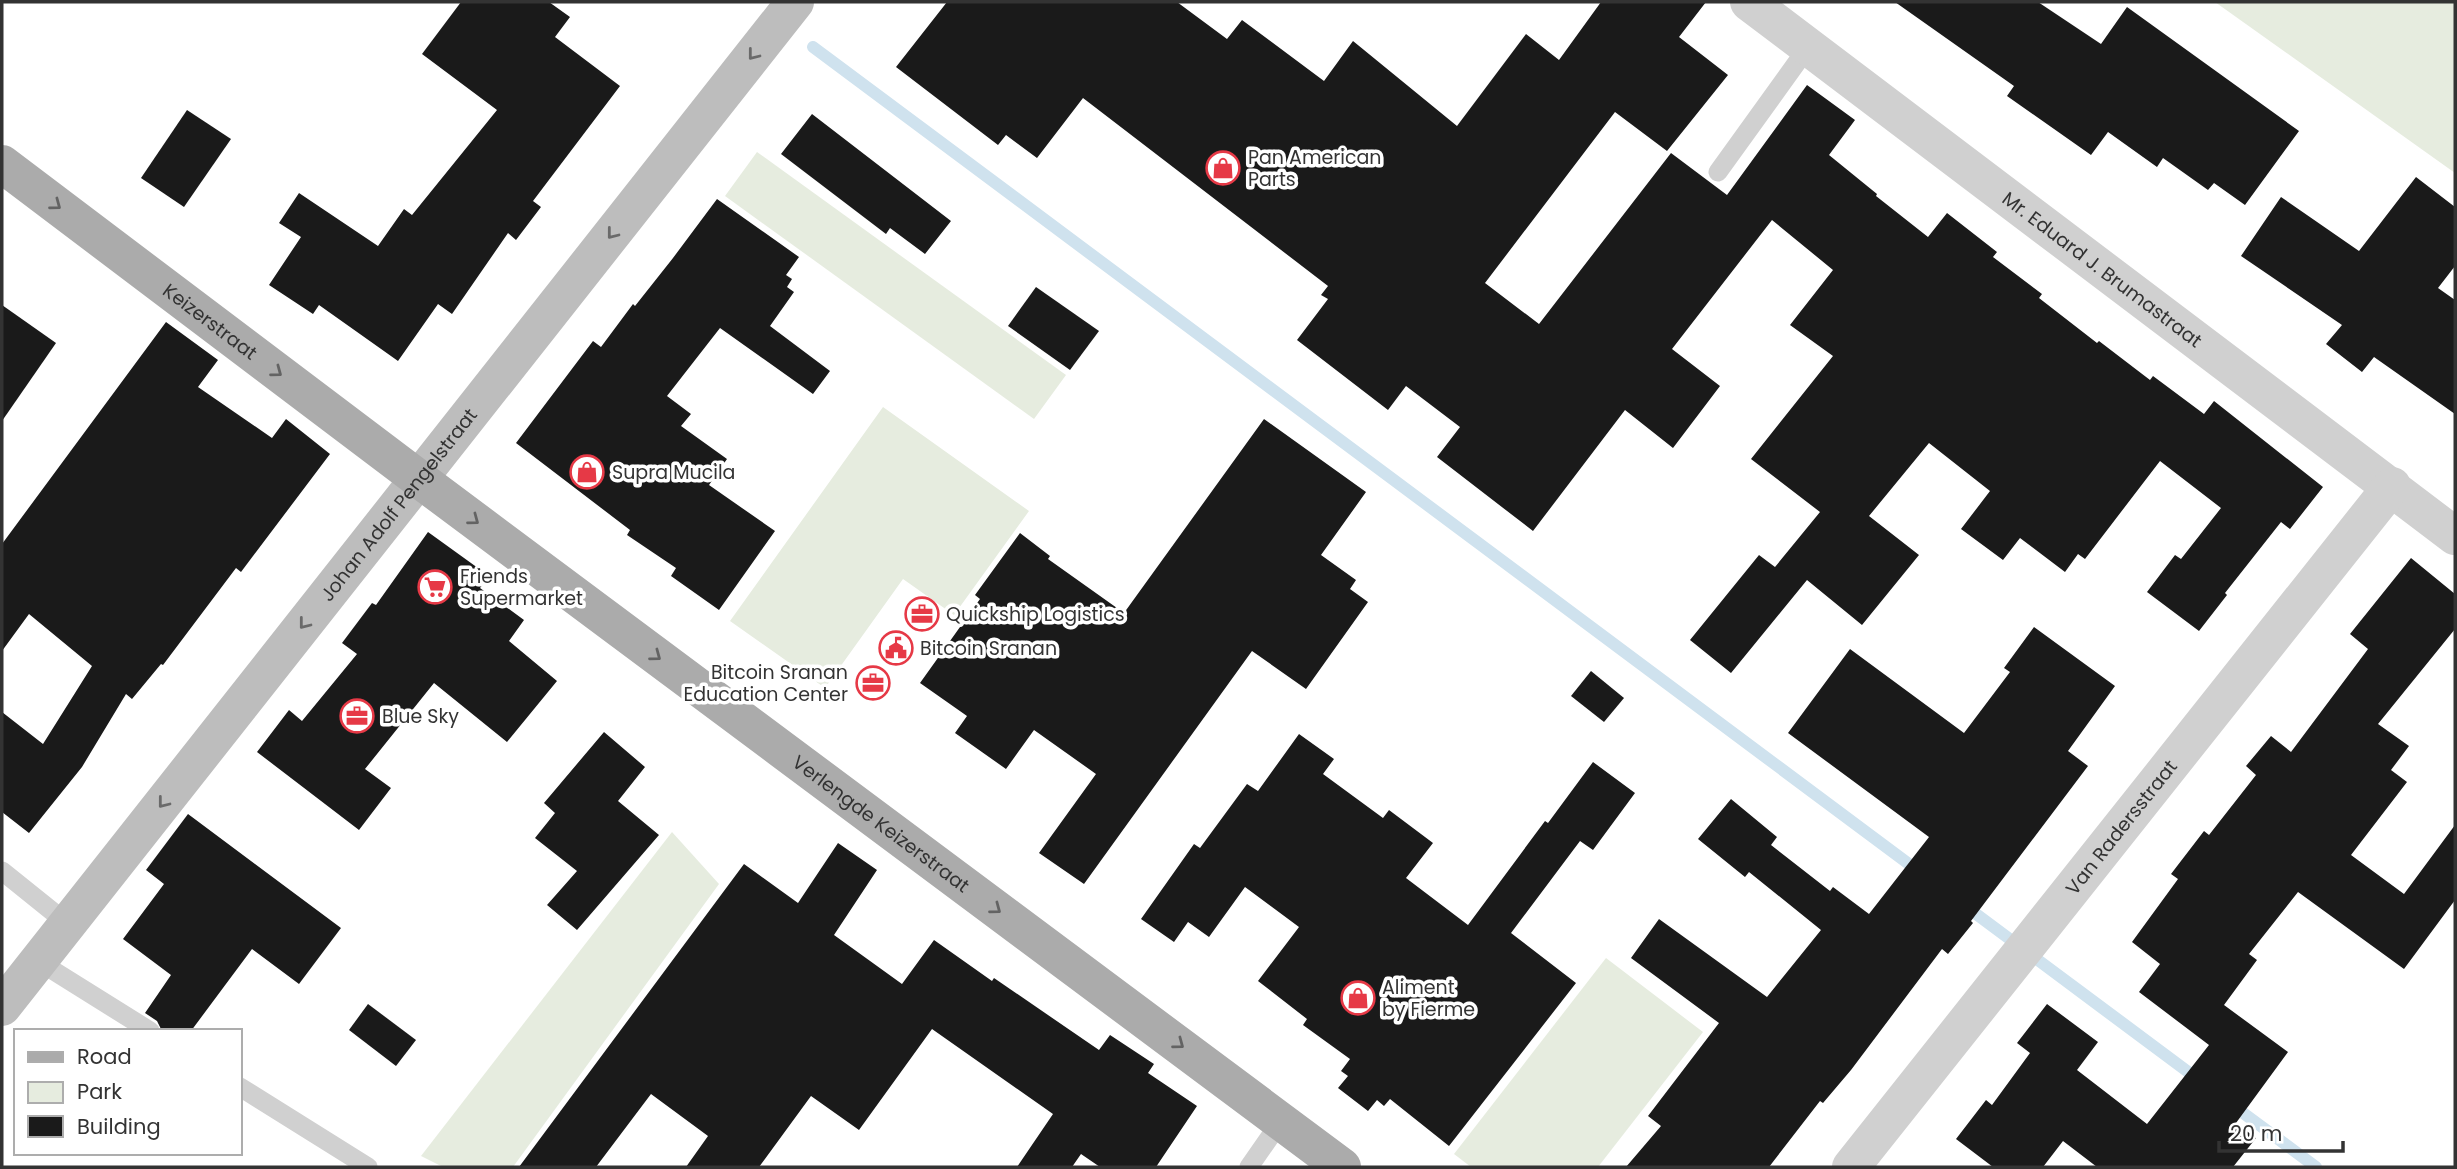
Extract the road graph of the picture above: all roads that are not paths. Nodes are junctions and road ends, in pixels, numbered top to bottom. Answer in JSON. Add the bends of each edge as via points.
{"nodes":[{"id":1,"x":795,"y":2,"type":"edge"},
{"id":2,"x":1749,"y":2,"type":"edge"},
{"id":3,"x":1808,"y":47,"type":"junction"},
{"id":4,"x":2,"y":164,"type":"edge"},
{"id":5,"x":1718,"y":172,"type":"dead end"},
{"id":6,"x":419,"y":479,"type":"junction"},
{"id":7,"x":2392,"y":486,"type":"junction"},
{"id":8,"x":2455,"y":536,"type":"edge"},
{"id":9,"x":2,"y":871,"type":"edge"},
{"id":10,"x":68,"y":924,"type":"junction"},
{"id":11,"x":38,"y":961,"type":"junction"},
{"id":12,"x":2,"y":1007,"type":"edge"},
{"id":13,"x":147,"y":1029,"type":"edge"},
{"id":14,"x":242,"y":1088,"type":"edge"},
{"id":15,"x":1281,"y":1121,"type":"junction"},
{"id":16,"x":368,"y":1167,"type":"edge"},
{"id":17,"x":1249,"y":1167,"type":"edge"},
{"id":18,"x":1342,"y":1167,"type":"edge"},
{"id":19,"x":1851,"y":1167,"type":"edge"}],
"edges":[{"from":1,"to":6,"type":"main road","name":"Johan Adolf Pengelstraat","one_way":true},
{"from":2,"to":3,"type":"street","name":"Mr. Eduard J. Brumastraat"},
{"from":3,"to":5,"type":"lane"},
{"from":3,"to":7,"type":"street","name":"Mr. Eduard J. Brumastraat"},
{"from":4,"to":6,"type":"main road","name":"Keizerstraat","one_way":true},
{"from":6,"to":10,"type":"main road","name":"Johan Adolf Pengelstraat","one_way":true},
{"from":6,"to":15,"type":"main road","name":"Verlengde Keizerstraat","one_way":true},
{"from":7,"to":8,"type":"street","name":"Mr. Eduard J. Brumastraat"},
{"from":7,"to":19,"type":"street","name":"Van Radersstraat"},
{"from":9,"to":10,"type":"lane"},
{"from":10,"to":11,"type":"main road","name":"Johan Adolf Pengelstraat"},
{"from":11,"to":12,"type":"main road","name":"Johan Adolf Pengelstraat"},
{"from":11,"to":13,"type":"lane"},
{"from":14,"to":16,"type":"lane"},
{"from":15,"to":17,"type":"lane"},
{"from":15,"to":18,"type":"main road","name":"Verlengde Keizerstraat"}]}
